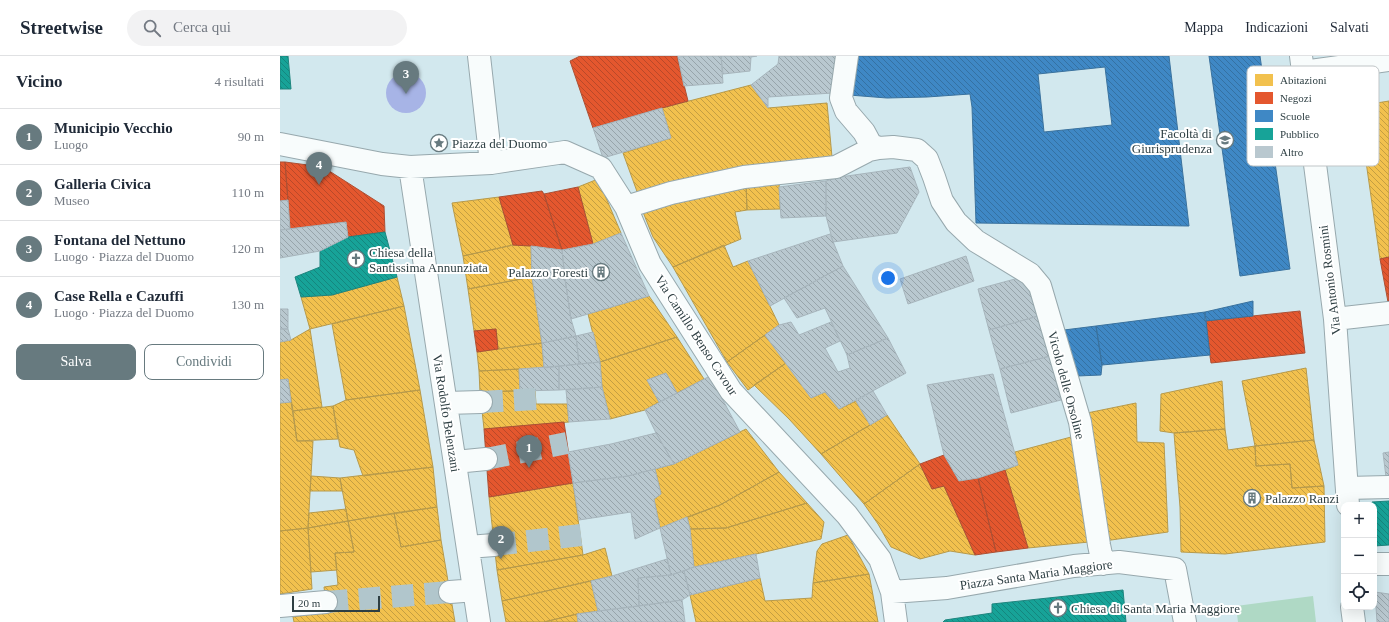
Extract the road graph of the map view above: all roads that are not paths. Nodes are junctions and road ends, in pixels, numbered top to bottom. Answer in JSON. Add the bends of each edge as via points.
{"nodes":[{"id":1,"x":479,"y":56,"type":"edge"},
{"id":2,"x":847,"y":56,"type":"edge"},
{"id":3,"x":1389,"y":60,"type":"edge"},
{"id":4,"x":1302,"y":64,"type":"edge"},
{"id":5,"x":280,"y":144,"type":"edge"},
{"id":6,"x":879,"y":148,"type":"junction"},
{"id":7,"x":491,"y":163,"type":"junction"},
{"id":8,"x":1315,"y":166,"type":"edge"},
{"id":9,"x":410,"y":167,"type":"junction"},
{"id":10,"x":626,"y":207,"type":"junction"},
{"id":11,"x":1389,"y":312,"type":"edge"},
{"id":12,"x":1335,"y":319,"type":"junction"},
{"id":13,"x":481,"y":402,"type":"tunnel mouth"},
{"id":14,"x":446,"y":403,"type":"junction"},
{"id":15,"x":486,"y":459,"type":"tunnel mouth"},
{"id":16,"x":455,"y":462,"type":"junction"},
{"id":17,"x":1389,"y":487,"type":"edge"},
{"id":18,"x":1348,"y":496,"type":"edge"},
{"id":19,"x":494,"y":545,"type":"tunnel mouth"},
{"id":20,"x":468,"y":547,"type":"junction"},
{"id":21,"x":1111,"y":563,"type":"junction"},
{"id":22,"x":1377,"y":564,"type":"edge"},
{"id":23,"x":1389,"y":564,"type":"edge"},
{"id":24,"x":892,"y":592,"type":"junction"},
{"id":25,"x":326,"y":602,"type":"tunnel mouth"},
{"id":26,"x":280,"y":606,"type":"edge"},
{"id":27,"x":1352,"y":610,"type":"edge"},
{"id":28,"x":280,"y":615,"type":"edge"},
{"id":29,"x":281,"y":622,"type":"edge"},
{"id":30,"x":479,"y":622,"type":"edge"},
{"id":31,"x":896,"y":622,"type":"edge"},
{"id":32,"x":1185,"y":622,"type":"edge"},
{"id":33,"x":1354,"y":622,"type":"edge"}],
"edges":[{"from":1,"to":7,"type":"street"},
{"from":2,"to":6,"type":"street","via":[[841,98],[846,112],[864,132],[871,145]]},
{"from":3,"to":4,"type":"street"},
{"from":5,"to":9,"type":"street"},
{"from":6,"to":10,"type":"street","name":"Vicolo delle Orsoline","via":[[869,150],[836,167],[744,178],[671,193]]},
{"from":6,"to":21,"type":"street","name":"Vicolo delle Orsoline","via":[[917,150],[927,159],[942,201],[956,222],[976,241],[1030,274],[1040,286],[1080,422],[1099,545]]},
{"from":7,"to":9,"type":"street"},
{"from":7,"to":10,"type":"street","name":"Via Camillo Benso Cavour","via":[[565,152],[601,168]]},
{"from":8,"to":12,"type":"street","name":"Via Antonio Rosmini"},
{"from":9,"to":14,"type":"street","name":"Via Rodolfo Belenzani"},
{"from":10,"to":24,"type":"street","name":"Via Camillo Benso Cavour","via":[[650,264],[731,391],[847,515],[880,559]]},
{"from":11,"to":12,"type":"street"},
{"from":12,"to":18,"type":"street","name":"Via Antonio Rosmini"},
{"from":13,"to":14,"type":"street"},
{"from":14,"to":16,"type":"street","name":"Via Rodolfo Belenzani"},
{"from":15,"to":16,"type":"street"},
{"from":16,"to":20,"type":"street","name":"Via Rodolfo Belenzani"},
{"from":17,"to":18,"type":"street"},
{"from":19,"to":20,"type":"street"},
{"from":20,"to":30,"type":"street","name":"Via Rodolfo Belenzani"},
{"from":21,"to":24,"type":"street","name":"Piazza Santa Maria Maggiore","via":[[1074,566],[947,588]]},
{"from":21,"to":32,"type":"street","name":"Piazza Santa Maria Maggiore","via":[[1175,569]]},
{"from":22,"to":23,"type":"street"},
{"from":24,"to":31,"type":"street"},
{"from":25,"to":26,"type":"street"},
{"from":27,"to":33,"type":"street"},
{"from":28,"to":29,"type":"street"}]}
